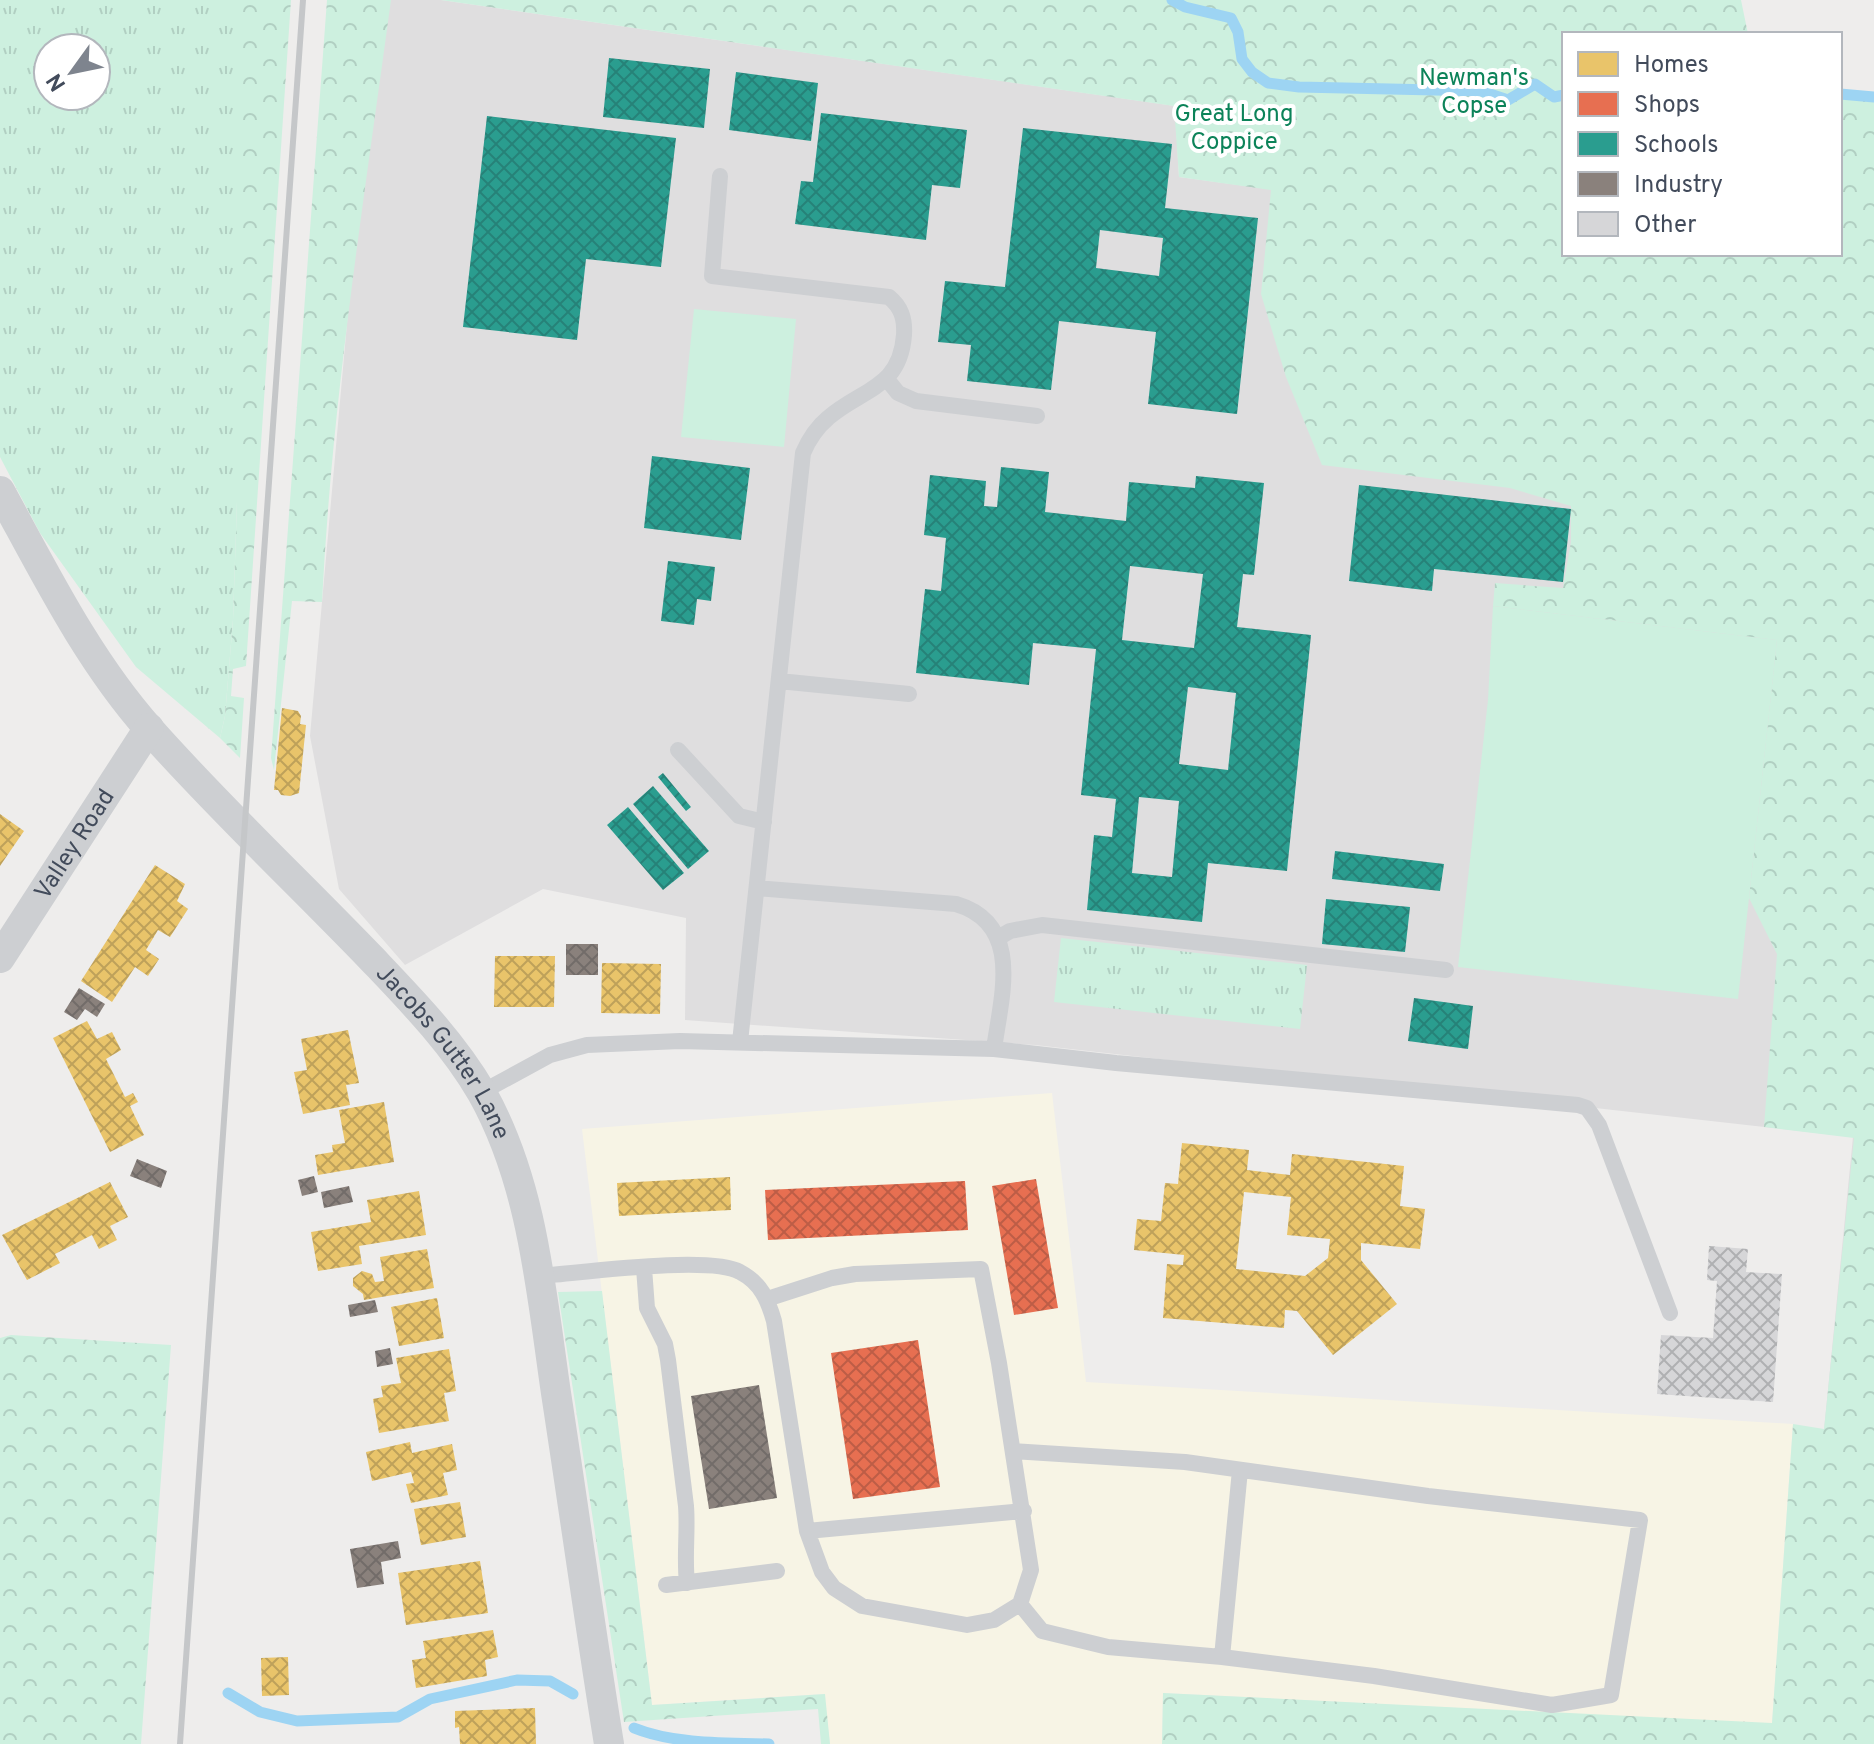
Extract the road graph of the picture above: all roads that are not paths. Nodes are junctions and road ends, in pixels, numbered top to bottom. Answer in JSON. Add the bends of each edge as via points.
{"nodes":[{"id":1,"x":720,"y":176,"type":"dead end"},
{"id":2,"x":886,"y":378,"type":"junction"},
{"id":3,"x":1037,"y":416,"type":"dead end"},
{"id":4,"x":0,"y":491,"type":"edge"},
{"id":5,"x":779,"y":681,"type":"junction"},
{"id":6,"x":909,"y":694,"type":"dead end"},
{"id":7,"x":149,"y":728,"type":"junction"},
{"id":8,"x":678,"y":750,"type":"dead end"},
{"id":9,"x":764,"y":822,"type":"junction"},
{"id":10,"x":757,"y":888,"type":"junction"},
{"id":11,"x":998,"y":938,"type":"junction"},
{"id":12,"x":0,"y":958,"type":"edge"},
{"id":13,"x":1446,"y":970,"type":"dead end"},
{"id":14,"x":740,"y":1042,"type":"junction"},
{"id":15,"x":994,"y":1049,"type":"junction"},
{"id":16,"x":482,"y":1092,"type":"junction"},
{"id":17,"x":644,"y":1268,"type":"junction"},
{"id":18,"x":539,"y":1276,"type":"junction"},
{"id":19,"x":767,"y":1299,"type":"junction"},
{"id":20,"x":1670,"y":1313,"type":"dead end"},
{"id":21,"x":1013,"y":1451,"type":"junction"},
{"id":22,"x":1240,"y":1470,"type":"junction"},
{"id":23,"x":1024,"y":1511,"type":"junction"},
{"id":24,"x":807,"y":1531,"type":"junction"},
{"id":25,"x":777,"y":1571,"type":"dead end"},
{"id":26,"x":687,"y":1583,"type":"junction"},
{"id":27,"x":666,"y":1585,"type":"dead end"},
{"id":28,"x":1020,"y":1604,"type":"junction"},
{"id":29,"x":1222,"y":1657,"type":"junction"},
{"id":30,"x":609,"y":1744,"type":"edge"}],
"edges":[{"from":1,"to":2,"type":"lane","via":[[712,276],[889,297],[898,304],[904,331],[897,364]]},
{"from":2,"to":3,"type":"lane","via":[[898,393],[916,401]]},
{"from":2,"to":5,"type":"lane","via":[[830,415],[803,453]]},
{"from":4,"to":7,"type":"street","name":"Jacobs Gutter Lane","via":[[80,635]]},
{"from":5,"to":6,"type":"lane"},
{"from":5,"to":9,"type":"lane"},
{"from":7,"to":12,"type":"street","name":"Valley Road"},
{"from":7,"to":16,"type":"street","name":"Jacobs Gutter Lane","via":[[391,979]]},
{"from":8,"to":9,"type":"lane","via":[[739,816]]},
{"from":9,"to":10,"type":"lane"},
{"from":10,"to":11,"type":"lane","via":[[956,904],[985,918]]},
{"from":10,"to":14,"type":"lane"},
{"from":11,"to":13,"type":"lane","via":[[1042,925]]},
{"from":11,"to":15,"type":"lane","via":[[1004,960]]},
{"from":14,"to":15,"type":"lane"},
{"from":14,"to":16,"type":"lane","via":[[587,1045],[550,1055]]},
{"from":15,"to":20,"type":"lane","via":[[1587,1108],[1599,1125]]},
{"from":16,"to":18,"type":"street","name":"Jacobs Gutter Lane","via":[[513,1161]]},
{"from":17,"to":18,"type":"lane"},
{"from":17,"to":19,"type":"lane","via":[[708,1264],[737,1270]]},
{"from":17,"to":26,"type":"lane","via":[[647,1308],[668,1360],[686,1506]]},
{"from":18,"to":30,"type":"street","name":"Jacobs Gutter Lane"},
{"from":19,"to":21,"type":"lane","via":[[844,1276],[981,1269]]},
{"from":19,"to":24,"type":"lane"},
{"from":21,"to":22,"type":"lane"},
{"from":21,"to":23,"type":"lane"},
{"from":22,"to":29,"type":"lane"},
{"from":22,"to":29,"type":"lane","via":[[1640,1520],[1611,1695],[1552,1705]]},
{"from":23,"to":24,"type":"lane"},
{"from":23,"to":28,"type":"lane","via":[[1031,1570]]},
{"from":24,"to":28,"type":"lane","via":[[828,1580],[862,1606],[967,1625],[994,1620]]},
{"from":25,"to":26,"type":"lane"},
{"from":26,"to":27,"type":"lane"},
{"from":28,"to":29,"type":"lane","via":[[1042,1631],[1108,1647]]}]}
